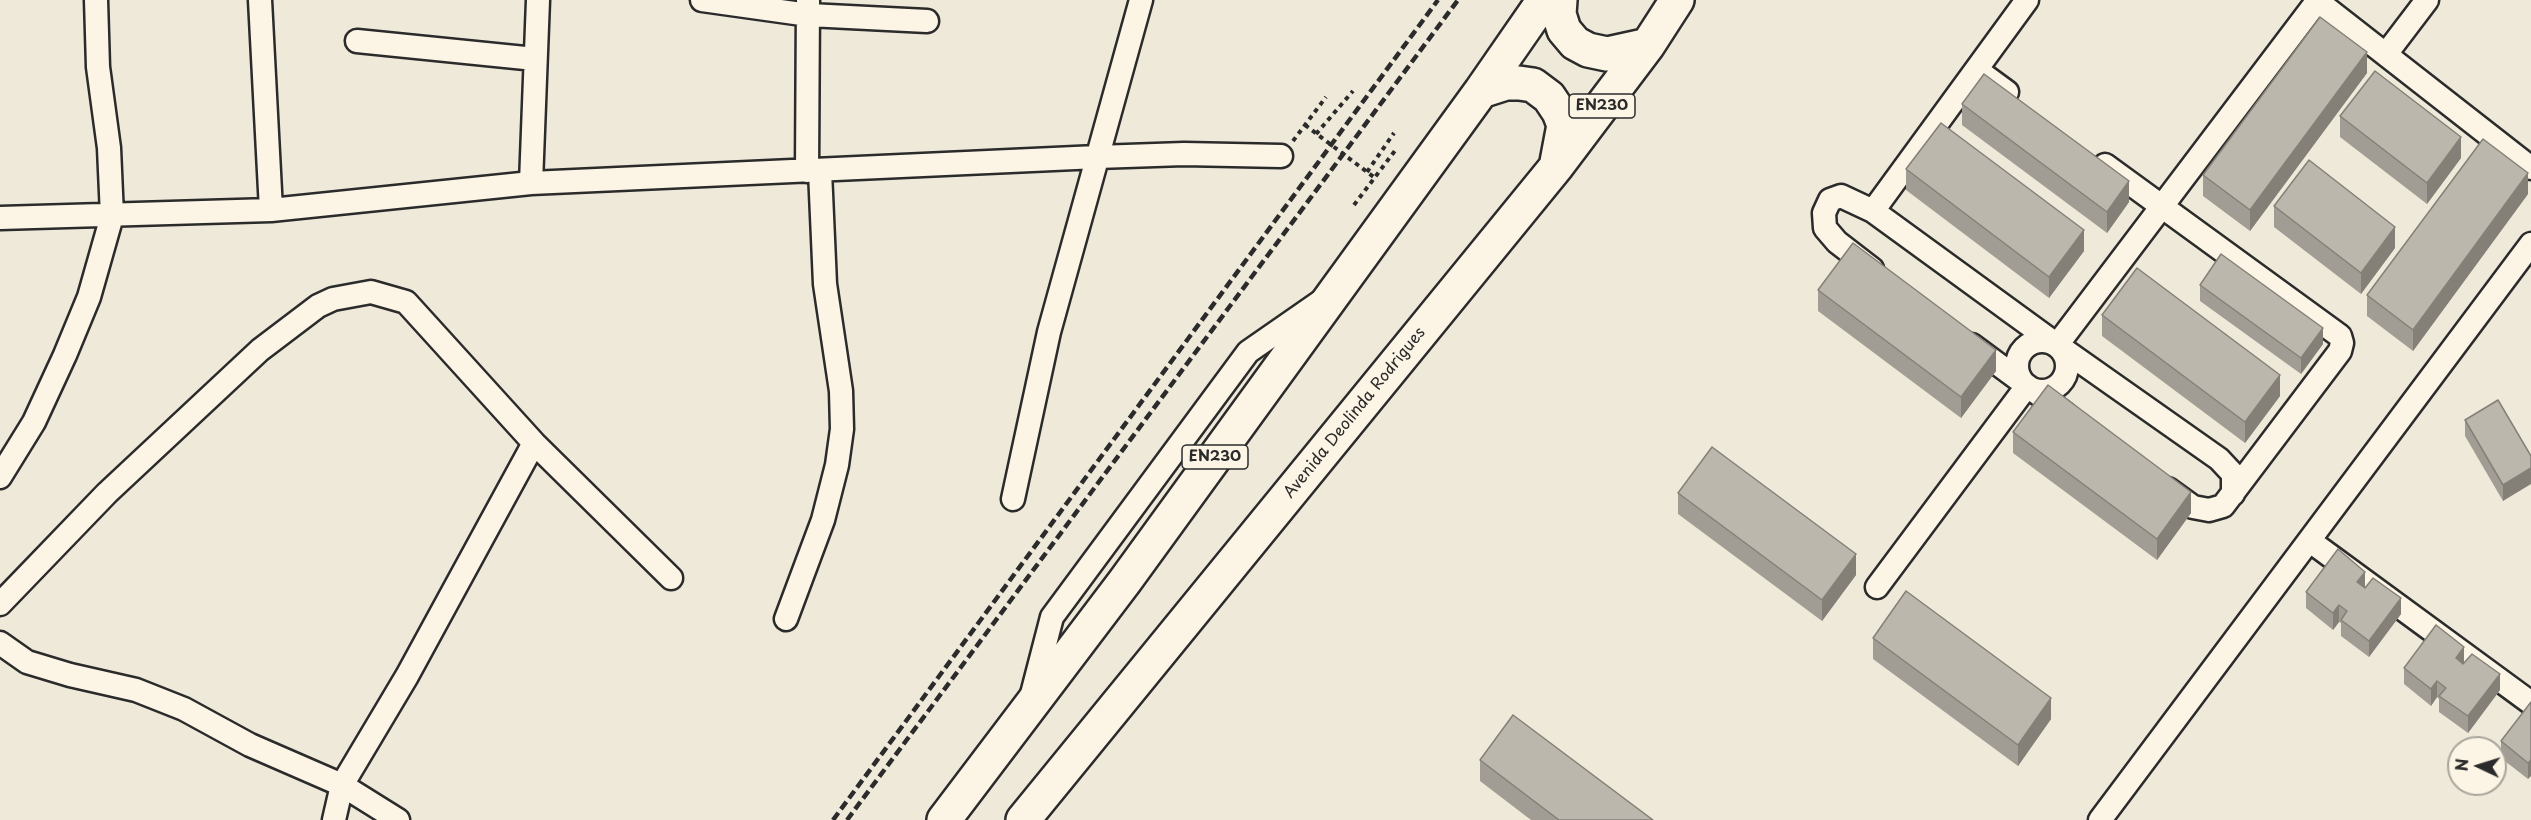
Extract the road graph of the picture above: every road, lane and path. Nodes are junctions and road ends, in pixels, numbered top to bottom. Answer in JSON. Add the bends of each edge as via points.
{"nodes":[{"id":1,"x":96,"y":0,"type":"edge"},
{"id":2,"x":260,"y":0,"type":"edge"},
{"id":3,"x":538,"y":0,"type":"edge"},
{"id":4,"x":702,"y":0,"type":"edge"},
{"id":5,"x":1142,"y":0,"type":"edge"},
{"id":6,"x":1544,"y":0,"type":"edge"},
{"id":7,"x":1560,"y":0,"type":"edge"},
{"id":8,"x":1677,"y":0,"type":"edge"},
{"id":9,"x":2026,"y":0,"type":"edge"},
{"id":10,"x":2317,"y":0,"type":"edge"},
{"id":11,"x":2427,"y":0,"type":"edge"},
{"id":12,"x":808,"y":7,"type":"edge"},
{"id":13,"x":927,"y":21,"type":"dead end"},
{"id":14,"x":357,"y":41,"type":"dead end"},
{"id":15,"x":1648,"y":45,"type":"junction"},
{"id":16,"x":2385,"y":54,"type":"junction"},
{"id":17,"x":535,"y":59,"type":"junction"},
{"id":18,"x":1977,"y":70,"type":"junction"},
{"id":19,"x":1353,"y":91,"type":"dead end"},
{"id":20,"x":1481,"y":91,"type":"junction"},
{"id":21,"x":1326,"y":97,"type":"dead end"},
{"id":22,"x":2022,"y":104,"type":"edge"},
{"id":23,"x":1305,"y":125,"type":"junction"},
{"id":24,"x":1394,"y":133,"type":"dead end"},
{"id":25,"x":1316,"y":134,"type":"junction"},
{"id":26,"x":1397,"y":148,"type":"dead end"},
{"id":27,"x":2087,"y":152,"type":"edge"},
{"id":28,"x":1281,"y":156,"type":"joint"},
{"id":29,"x":1096,"y":157,"type":"junction"},
{"id":30,"x":1556,"y":166,"type":"junction"},
{"id":31,"x":2531,"y":168,"type":"edge"},
{"id":32,"x":814,"y":171,"type":"junction"},
{"id":33,"x":1366,"y":172,"type":"junction"},
{"id":34,"x":1375,"y":178,"type":"junction"},
{"id":35,"x":531,"y":183,"type":"junction"},
{"id":36,"x":1354,"y":205,"type":"dead end"},
{"id":37,"x":2160,"y":206,"type":"junction"},
{"id":38,"x":271,"y":210,"type":"junction"},
{"id":39,"x":1873,"y":211,"type":"junction"},
{"id":40,"x":112,"y":216,"type":"junction"},
{"id":41,"x":0,"y":218,"type":"edge"},
{"id":42,"x":2531,"y":244,"type":"edge"},
{"id":43,"x":1884,"y":278,"type":"edge"},
{"id":44,"x":1951,"y":328,"type":"edge"},
{"id":45,"x":2057,"y":345,"type":"junction"},
{"id":46,"x":2027,"y":386,"type":"junction"},
{"id":47,"x":2082,"y":426,"type":"edge"},
{"id":48,"x":534,"y":443,"type":"junction"},
{"id":49,"x":2147,"y":473,"type":"edge"},
{"id":50,"x":0,"y":477,"type":"edge"},
{"id":51,"x":2233,"y":494,"type":"junction"},
{"id":52,"x":1013,"y":499,"type":"dead end"},
{"id":53,"x":2310,"y":541,"type":"junction"},
{"id":54,"x":671,"y":578,"type":"dead end"},
{"id":55,"x":1877,"y":587,"type":"dead end"},
{"id":56,"x":0,"y":604,"type":"edge"},
{"id":57,"x":786,"y":619,"type":"dead end"},
{"id":58,"x":0,"y":643,"type":"edge"},
{"id":59,"x":2531,"y":703,"type":"edge"},
{"id":60,"x":342,"y":785,"type":"junction"},
{"id":61,"x":334,"y":820,"type":"edge"},
{"id":62,"x":398,"y":820,"type":"edge"},
{"id":63,"x":944,"y":820,"type":"edge"},
{"id":64,"x":1023,"y":820,"type":"edge"},
{"id":65,"x":2100,"y":820,"type":"edge"}],
"edges":[{"from":1,"to":40,"type":"street","via":[[98,68],[109,147]]},
{"from":2,"to":38,"type":"street"},
{"from":3,"to":17,"type":"street"},
{"from":4,"to":12,"type":"street"},
{"from":5,"to":29,"type":"street"},
{"from":6,"to":20,"type":"highway","number":"EN230"},
{"from":7,"to":15,"type":"highway","via":[[1564,30],[1588,50],[1607,54]]},
{"from":8,"to":15,"type":"highway","name":"Avenida Deolinda Rodrigues","number":"EN230"},
{"from":9,"to":18,"type":"street"},
{"from":10,"to":16,"type":"street"},
{"from":10,"to":37,"type":"street"},
{"from":11,"to":16,"type":"street"},
{"from":12,"to":13,"type":"street"},
{"from":12,"to":32,"type":"street"},
{"from":14,"to":17,"type":"street"},
{"from":15,"to":30,"type":"highway","name":"Avenida Deolinda Rodrigues","number":"EN230"},
{"from":16,"to":31,"type":"street"},
{"from":17,"to":35,"type":"street"},
{"from":18,"to":22,"type":"street"},
{"from":18,"to":39,"type":"street"},
{"from":19,"to":25,"type":"path"},
{"from":20,"to":30,"type":"highway","via":[[1519,83],[1533,85],[1549,97],[1564,125]]},
{"from":20,"to":63,"type":"highway","number":"EN230","via":[[1125,581]]},
{"from":21,"to":23,"type":"path"},
{"from":23,"to":25,"type":"path","bridge":true},
{"from":23,"to":28,"type":"path"},
{"from":24,"to":33,"type":"path"},
{"from":25,"to":33,"type":"path","bridge":true},
{"from":26,"to":34,"type":"path"},
{"from":27,"to":37,"type":"street"},
{"from":28,"to":29,"type":"street"},
{"from":29,"to":32,"type":"street"},
{"from":29,"to":52,"type":"street","via":[[1049,332]]},
{"from":30,"to":64,"type":"highway","name":"Avenida Deolinda Rodrigues","number":"EN230"},
{"from":32,"to":35,"type":"street"},
{"from":32,"to":57,"type":"street","via":[[841,391],[842,429],[823,519]]},
{"from":33,"to":34,"type":"path","bridge":true},
{"from":34,"to":36,"type":"path"},
{"from":35,"to":38,"type":"street"},
{"from":37,"to":45,"type":"street"},
{"from":37,"to":51,"type":"street","via":[[2340,336],[2340,351]]},
{"from":38,"to":40,"type":"street"},
{"from":39,"to":43,"type":"street","via":[[1841,196],[1830,200],[1824,213],[1824,228]]},
{"from":39,"to":45,"type":"street"},
{"from":40,"to":41,"type":"street"},
{"from":40,"to":50,"type":"street","via":[[89,297],[65,355],[34,422]]},
{"from":42,"to":53,"type":"street"},
{"from":44,"to":46,"type":"street"},
{"from":45,"to":46,"type":"street","via":[[2039,341],[2025,348],[2018,370]]},
{"from":45,"to":46,"type":"street","via":[[2066,356],[2063,381],[2049,390]]},
{"from":45,"to":51,"type":"street","via":[[2219,459],[2233,474]]},
{"from":46,"to":47,"type":"street"},
{"from":46,"to":55,"type":"street"},
{"from":48,"to":54,"type":"street"},
{"from":48,"to":56,"type":"street","via":[[406,302],[371,292],[333,298],[260,350],[107,493]]},
{"from":48,"to":60,"type":"street","via":[[407,676]]},
{"from":49,"to":51,"type":"street","via":[[2193,507],[2209,510],[2223,506]]},
{"from":53,"to":59,"type":"street"},
{"from":53,"to":65,"type":"street"},
{"from":58,"to":60,"type":"street","via":[[27,662],[136,690],[184,709],[250,745]]},
{"from":60,"to":61,"type":"street"},
{"from":60,"to":62,"type":"street"}]}
